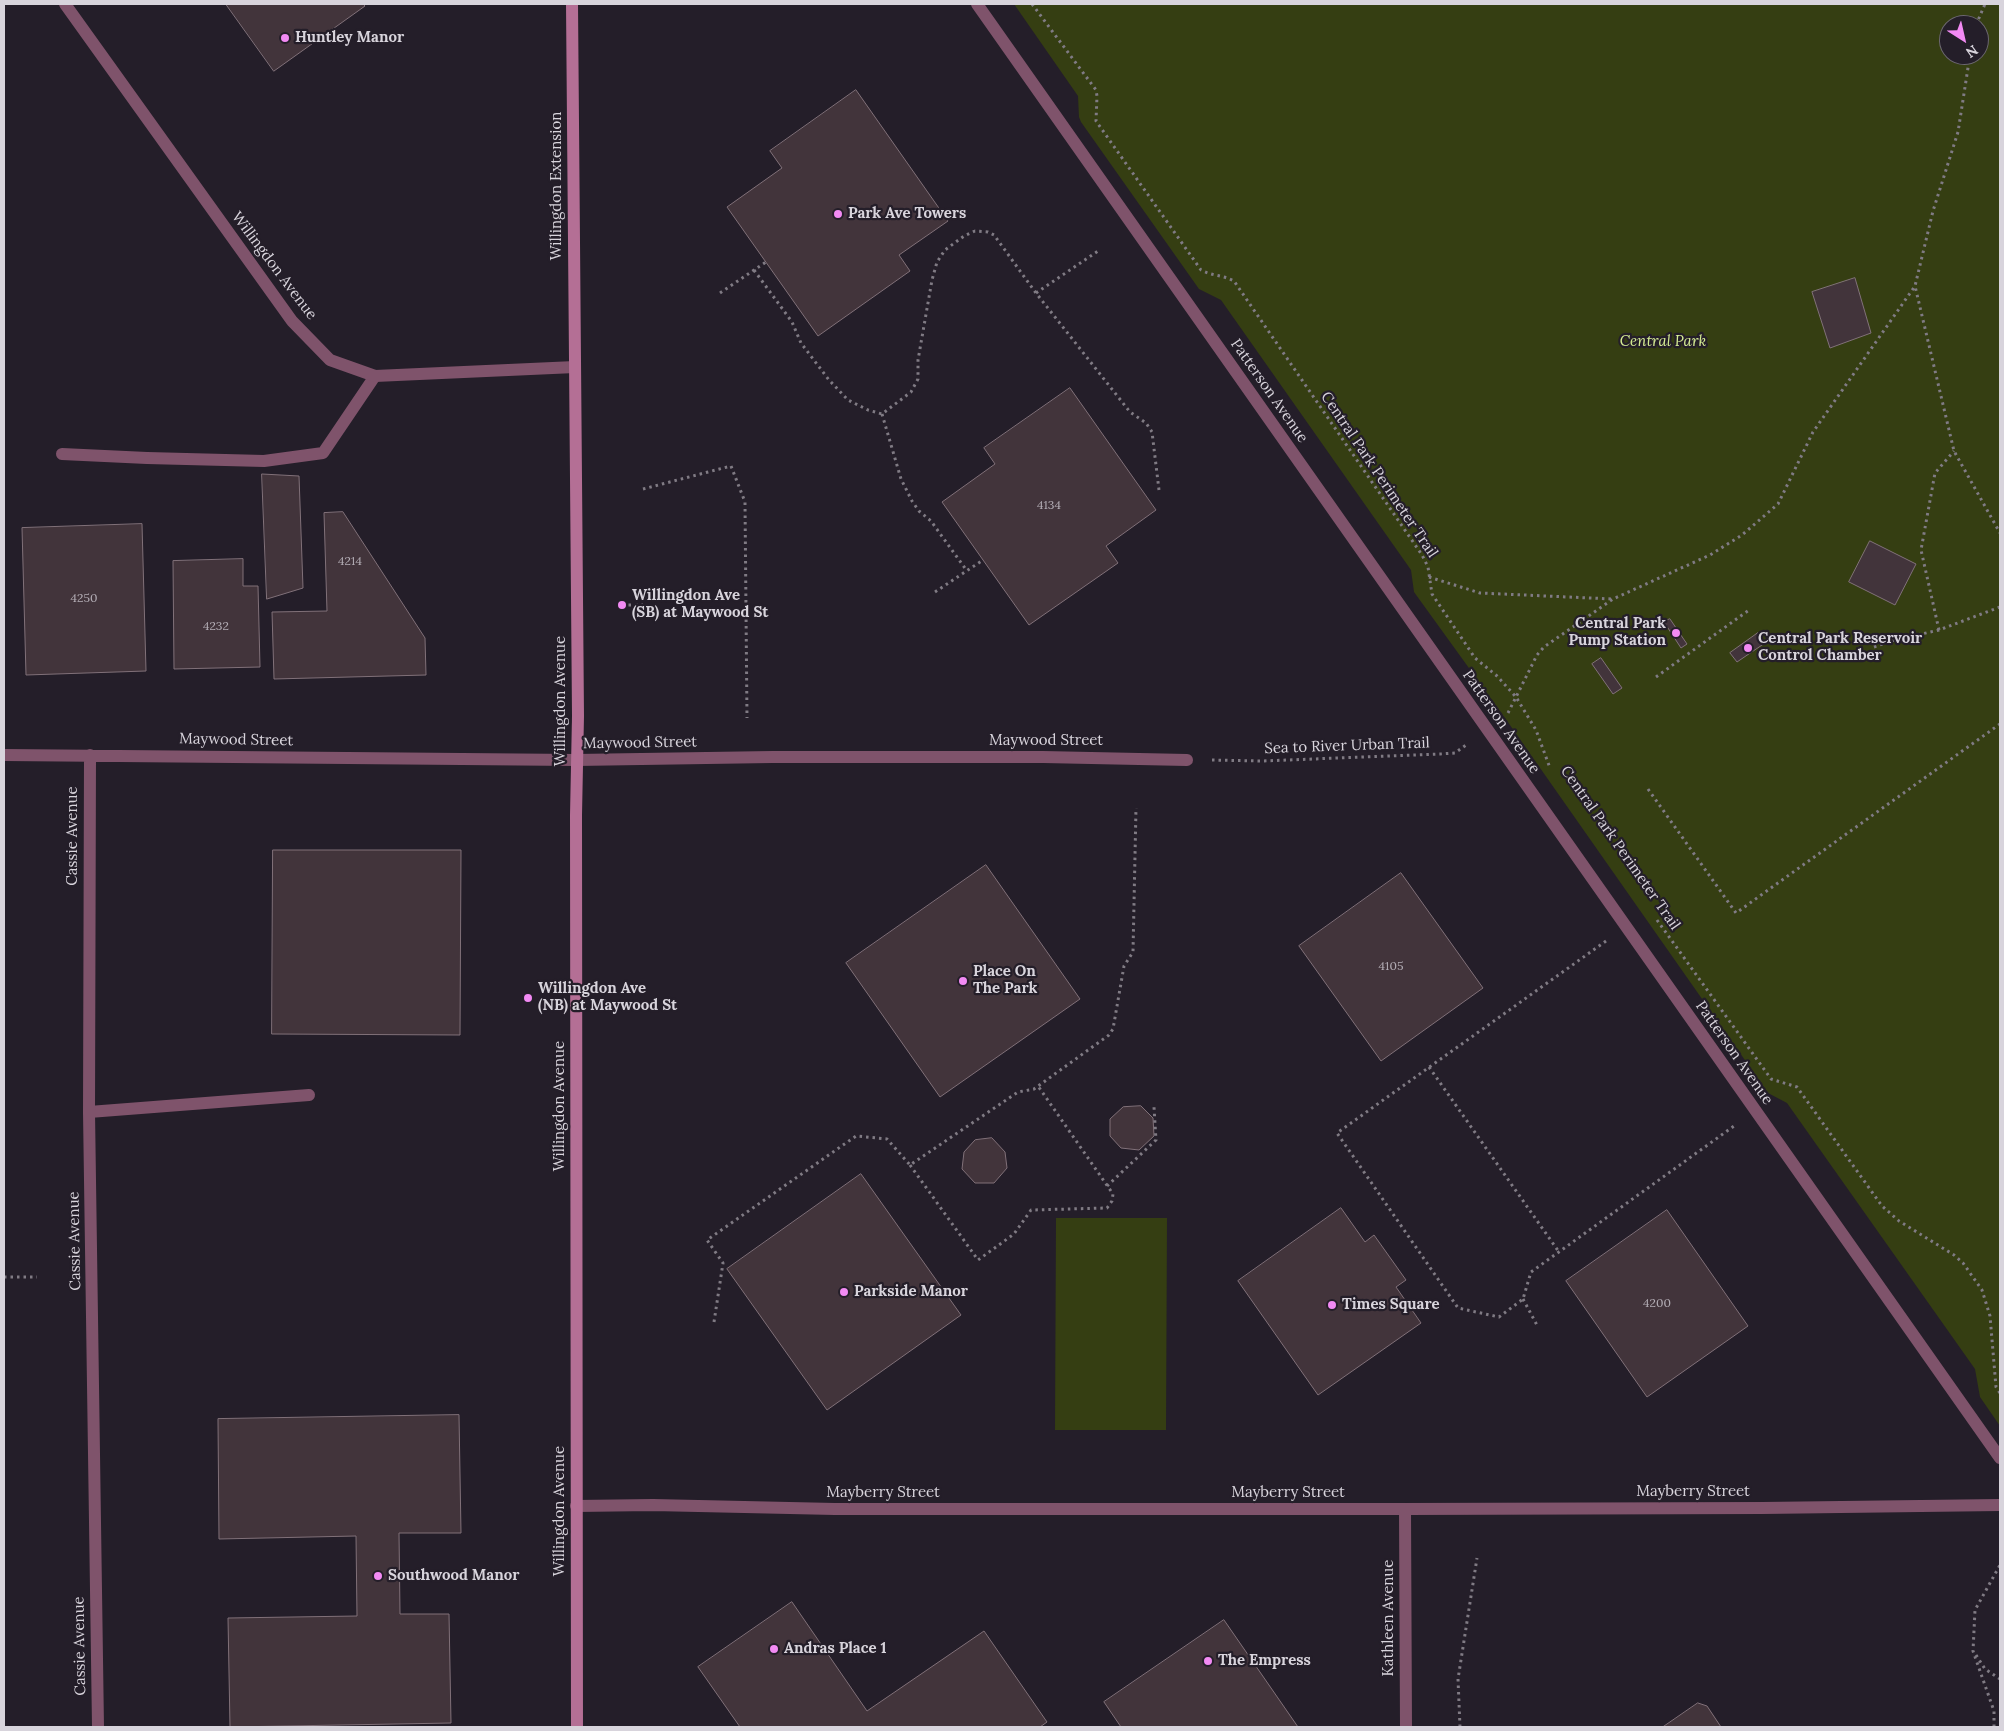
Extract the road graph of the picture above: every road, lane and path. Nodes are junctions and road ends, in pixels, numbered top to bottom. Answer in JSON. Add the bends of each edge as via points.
{"nodes":[{"id":1,"x":65,"y":4,"type":"edge"},
{"id":2,"x":572,"y":4,"type":"edge"},
{"id":3,"x":977,"y":4,"type":"edge"},
{"id":4,"x":1032,"y":4,"type":"edge"},
{"id":5,"x":1968,"y":65,"type":"edge"},
{"id":6,"x":1098,"y":251,"type":"dead end"},
{"id":7,"x":766,"y":262,"type":"dead end"},
{"id":8,"x":754,"y":270,"type":"junction"},
{"id":9,"x":1915,"y":286,"type":"junction"},
{"id":10,"x":720,"y":293,"type":"dead end"},
{"id":11,"x":1036,"y":293,"type":"junction"},
{"id":12,"x":574,"y":367,"type":"junction"},
{"id":13,"x":375,"y":376,"type":"junction"},
{"id":14,"x":882,"y":414,"type":"junction"},
{"id":15,"x":1954,"y":450,"type":"junction"},
{"id":16,"x":62,"y":454,"type":"dead end"},
{"id":17,"x":642,"y":489,"type":"dead end"},
{"id":18,"x":1158,"y":490,"type":"dead end"},
{"id":19,"x":2000,"y":533,"type":"edge"},
{"id":20,"x":983,"y":560,"type":"dead end"},
{"id":21,"x":967,"y":571,"type":"junction"},
{"id":22,"x":1429,"y":577,"type":"junction"},
{"id":23,"x":936,"y":592,"type":"dead end"},
{"id":24,"x":1613,"y":599,"type":"junction"},
{"id":25,"x":622,"y":605,"type":"dead end"},
{"id":26,"x":643,"y":605,"type":"dead end"},
{"id":27,"x":2000,"y":606,"type":"edge"},
{"id":28,"x":1749,"y":610,"type":"dead end"},
{"id":29,"x":1938,"y":630,"type":"junction"},
{"id":30,"x":1874,"y":648,"type":"dead end"},
{"id":31,"x":1656,"y":677,"type":"dead end"},
{"id":32,"x":1516,"y":697,"type":"junction"},
{"id":33,"x":747,"y":718,"type":"dead end"},
{"id":34,"x":1505,"y":718,"type":"dead end"},
{"id":35,"x":2000,"y":724,"type":"edge"},
{"id":36,"x":1470,"y":742,"type":"dead end"},
{"id":37,"x":4,"y":755,"type":"edge"},
{"id":38,"x":90,"y":755,"type":"junction"},
{"id":39,"x":576,"y":760,"type":"junction"},
{"id":40,"x":1187,"y":760,"type":"joint"},
{"id":41,"x":1553,"y":774,"type":"dead end"},
{"id":42,"x":1648,"y":789,"type":"dead end"},
{"id":43,"x":1136,"y":808,"type":"dead end"},
{"id":44,"x":1655,"y":917,"type":"dead end"},
{"id":45,"x":1625,"y":927,"type":"junction"},
{"id":46,"x":1429,"y":1067,"type":"junction"},
{"id":47,"x":1038,"y":1086,"type":"junction"},
{"id":48,"x":309,"y":1095,"type":"dead end"},
{"id":49,"x":1154,"y":1107,"type":"dead end"},
{"id":50,"x":1755,"y":1111,"type":"junction"},
{"id":51,"x":89,"y":1112,"type":"junction"},
{"id":52,"x":910,"y":1165,"type":"junction"},
{"id":53,"x":1107,"y":1186,"type":"junction"},
{"id":54,"x":1559,"y":1252,"type":"junction"},
{"id":55,"x":4,"y":1277,"type":"edge"},
{"id":56,"x":37,"y":1277,"type":"dead end"},
{"id":57,"x":1524,"y":1299,"type":"junction"},
{"id":58,"x":714,"y":1322,"type":"dead end"},
{"id":59,"x":1538,"y":1327,"type":"dead end"},
{"id":60,"x":2000,"y":1393,"type":"edge"},
{"id":61,"x":2000,"y":1458,"type":"edge"},
{"id":62,"x":2000,"y":1505,"type":"edge"},
{"id":63,"x":576,"y":1506,"type":"junction"},
{"id":64,"x":1405,"y":1509,"type":"junction"},
{"id":65,"x":1478,"y":1558,"type":"dead end"},
{"id":66,"x":2000,"y":1565,"type":"edge"},
{"id":67,"x":1973,"y":1651,"type":"junction"},
{"id":68,"x":2000,"y":1680,"type":"edge"},
{"id":69,"x":98,"y":1727,"type":"edge"},
{"id":70,"x":577,"y":1727,"type":"edge"},
{"id":71,"x":1406,"y":1727,"type":"edge"},
{"id":72,"x":1460,"y":1727,"type":"edge"},
{"id":73,"x":1994,"y":1727,"type":"edge"}],
"edges":[{"from":1,"to":13,"type":"street","name":"Willingdon Avenue","via":[[292,321],[330,360]]},
{"from":2,"to":12,"type":"main road","name":"Willingdon Extension"},
{"from":3,"to":45,"type":"street","name":"Patterson Avenue"},
{"from":4,"to":22,"type":"path","name":"Central Park Perimeter Trail","via":[[1096,90],[1096,122],[1201,270],[1234,281],[1422,555]]},
{"from":5,"to":9,"type":"path","via":[[1958,132],[1933,211]]},
{"from":6,"to":11,"type":"path"},
{"from":7,"to":8,"type":"path"},
{"from":8,"to":10,"type":"path"},
{"from":8,"to":14,"type":"path","via":[[829,380],[848,400]]},
{"from":9,"to":15,"type":"path"},
{"from":9,"to":24,"type":"path","via":[[1814,432],[1778,504],[1742,536],[1710,556]]},
{"from":11,"to":14,"type":"path","via":[[994,235],[988,232],[975,231],[945,250],[937,262],[932,280],[918,360],[918,379],[911,392]]},
{"from":11,"to":18,"type":"path","via":[[1130,412],[1146,423],[1152,432]]},
{"from":12,"to":13,"type":"street","name":"Willingdon Avenue"},
{"from":12,"to":39,"type":"main road","name":"Willingdon Avenue"},
{"from":13,"to":16,"type":"street","via":[[323,453],[264,460]]},
{"from":14,"to":21,"type":"path","via":[[901,479],[912,501],[932,521]]},
{"from":15,"to":19,"type":"path"},
{"from":15,"to":29,"type":"path","via":[[1935,472],[1921,550]]},
{"from":17,"to":33,"type":"path","via":[[731,466],[745,502]]},
{"from":20,"to":21,"type":"path"},
{"from":21,"to":23,"type":"path"},
{"from":22,"to":24,"type":"path","via":[[1480,593]]},
{"from":22,"to":32,"type":"path","name":"Central Park Perimeter Trail","via":[[1432,594],[1475,658]]},
{"from":24,"to":32,"type":"path","via":[[1544,647]]},
{"from":25,"to":26,"type":"path"},
{"from":27,"to":29,"type":"path"},
{"from":28,"to":31,"type":"path"},
{"from":29,"to":30,"type":"path"},
{"from":32,"to":34,"type":"path"},
{"from":32,"to":41,"type":"path","name":"Central Park Perimeter Trail","via":[[1536,730]]},
{"from":35,"to":42,"type":"path","via":[[1736,913]]},
{"from":36,"to":40,"type":"path","name":"Sea to River Urban Trail","via":[[1455,753],[1440,754]]},
{"from":37,"to":38,"type":"street","name":"Maywood Street"},
{"from":38,"to":39,"type":"street","name":"Maywood Street"},
{"from":38,"to":51,"type":"street","name":"Cassie Avenue"},
{"from":39,"to":40,"type":"street","name":"Maywood Street","via":[[1043,757]]},
{"from":39,"to":63,"type":"main road","name":"Willingdon Avenue"},
{"from":43,"to":47,"type":"path","via":[[1133,952],[1124,966],[1113,1029]]},
{"from":44,"to":60,"type":"path","name":"Central Park Perimeter Trail","via":[[1771,1078],[1797,1087],[1882,1206],[1963,1263],[1987,1301],[1996,1387]]},
{"from":45,"to":46,"type":"path"},
{"from":45,"to":50,"type":"street","name":"Patterson Avenue"},
{"from":46,"to":54,"type":"path"},
{"from":46,"to":57,"type":"path","via":[[1336,1133],[1458,1308],[1499,1316]]},
{"from":47,"to":52,"type":"path","via":[[1018,1092]]},
{"from":47,"to":53,"type":"path"},
{"from":48,"to":51,"type":"street"},
{"from":49,"to":53,"type":"path","via":[[1156,1140]]},
{"from":50,"to":54,"type":"path"},
{"from":50,"to":61,"type":"street","name":"Patterson Avenue"},
{"from":51,"to":69,"type":"street","name":"Cassie Avenue"},
{"from":52,"to":53,"type":"path","via":[[978,1260],[1014,1234],[1030,1210],[1107,1208],[1113,1194]]},
{"from":52,"to":58,"type":"path","via":[[888,1139],[856,1136],[707,1240],[723,1263]]},
{"from":54,"to":57,"type":"path","via":[[1531,1272]]},
{"from":55,"to":56,"type":"path"},
{"from":57,"to":59,"type":"path"},
{"from":62,"to":64,"type":"street","name":"Mayberry Street"},
{"from":63,"to":64,"type":"street","name":"Mayberry Street"},
{"from":63,"to":70,"type":"main road","name":"Willingdon Avenue"},
{"from":64,"to":71,"type":"street","name":"Kathleen Avenue"},
{"from":65,"to":72,"type":"path","via":[[1458,1680]]},
{"from":66,"to":67,"type":"path","via":[[1975,1610]]},
{"from":67,"to":68,"type":"path","via":[[1984,1669]]},
{"from":67,"to":73,"type":"path","via":[[1994,1711]]}]}
